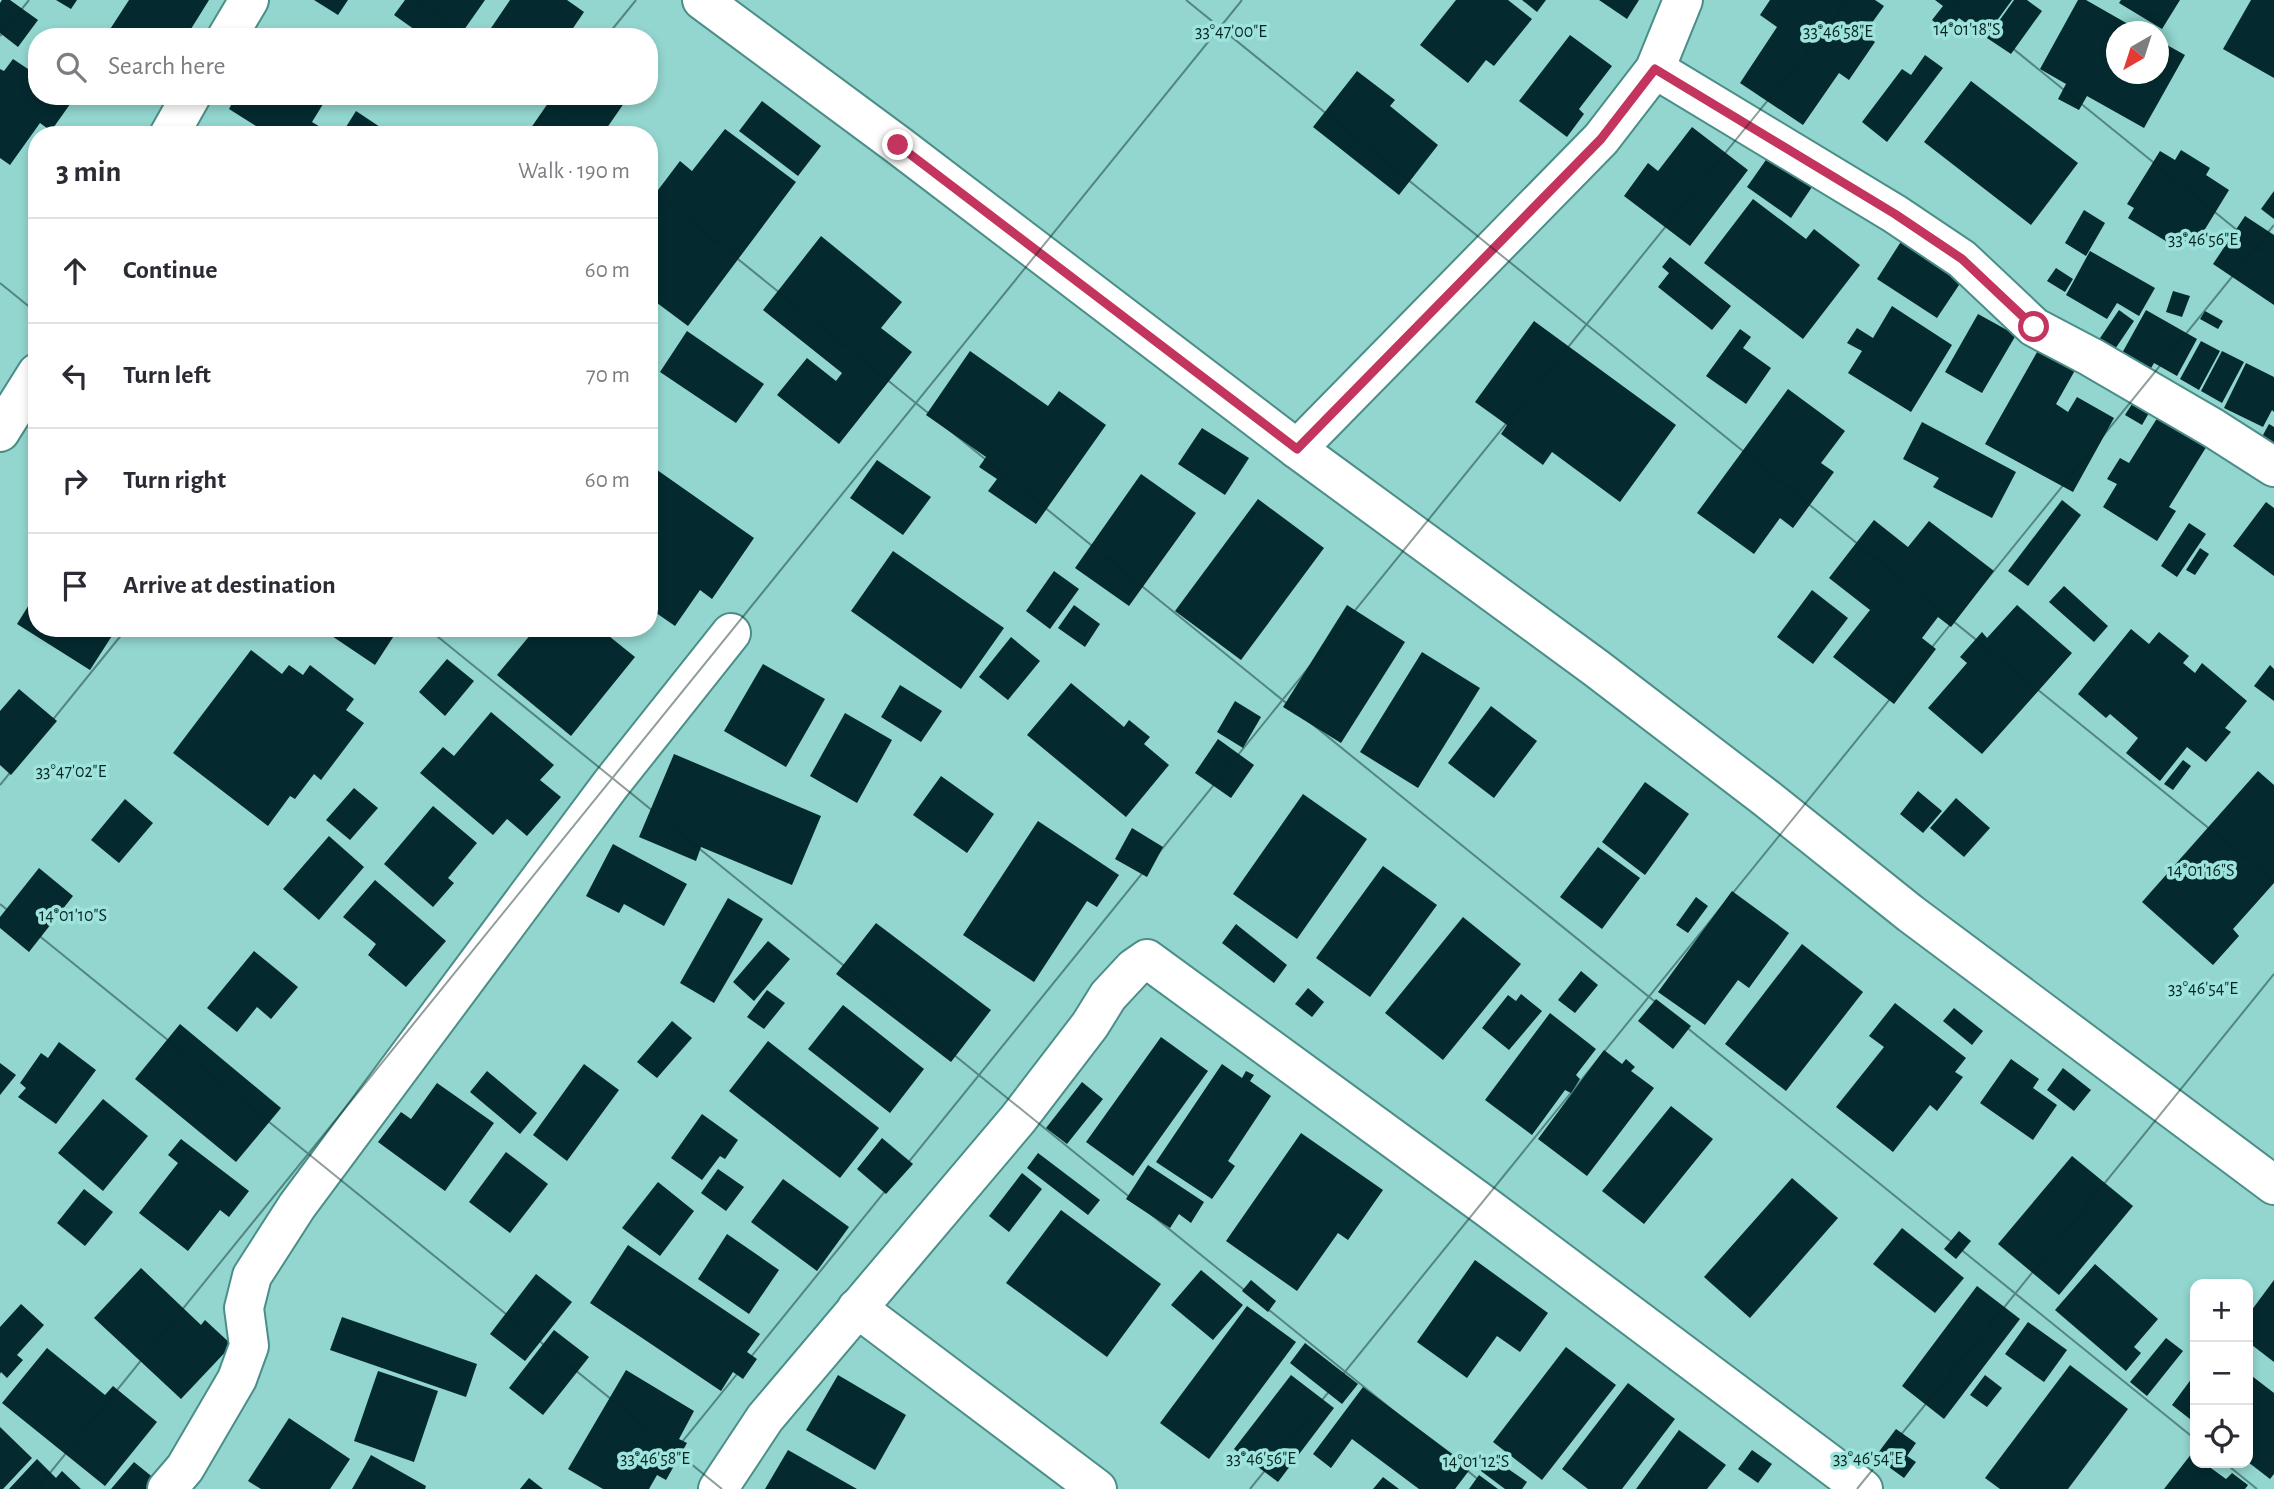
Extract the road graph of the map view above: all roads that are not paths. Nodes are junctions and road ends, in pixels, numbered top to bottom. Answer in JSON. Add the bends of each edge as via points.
{"nodes":[{"id":1,"x":249,"y":0,"type":"edge"},
{"id":2,"x":702,"y":0,"type":"edge"},
{"id":3,"x":1683,"y":0,"type":"edge"},
{"id":4,"x":232,"y":28,"type":"edge"},
{"id":5,"x":1655,"y":69,"type":"junction"},
{"id":6,"x":186,"y":105,"type":"edge"},
{"id":7,"x":174,"y":126,"type":"edge"},
{"id":8,"x":28,"y":387,"type":"edge"},
{"id":9,"x":0,"y":432,"type":"edge"},
{"id":10,"x":1297,"y":449,"type":"junction"},
{"id":11,"x":2274,"y":467,"type":"edge"},
{"id":12,"x":730,"y":633,"type":"dead end"},
{"id":13,"x":2274,"y":1185,"type":"edge"},
{"id":14,"x":858,"y":1308,"type":"junction"},
{"id":15,"x":167,"y":1489,"type":"edge"},
{"id":16,"x":718,"y":1489,"type":"edge"},
{"id":17,"x":1097,"y":1489,"type":"edge"},
{"id":18,"x":1863,"y":1489,"type":"edge"}],
"edges":[{"from":1,"to":4,"type":"street"},
{"from":2,"to":10,"type":"street"},
{"from":3,"to":5,"type":"street"},
{"from":5,"to":10,"type":"street","via":[[1601,139]]},
{"from":5,"to":11,"type":"street","via":[[1962,259],[2034,327]]},
{"from":6,"to":7,"type":"street"},
{"from":8,"to":9,"type":"street"},
{"from":10,"to":13,"type":"street","via":[[1596,668],[1911,914]]},
{"from":12,"to":15,"type":"street","via":[[611,784],[297,1206],[252,1276],[244,1308],[249,1346],[237,1378],[185,1468]]},
{"from":14,"to":16,"type":"street","via":[[765,1418]]},
{"from":14,"to":17,"type":"street"},
{"from":14,"to":18,"type":"street","via":[[1018,1119],[1108,996],[1147,959]]}]}
